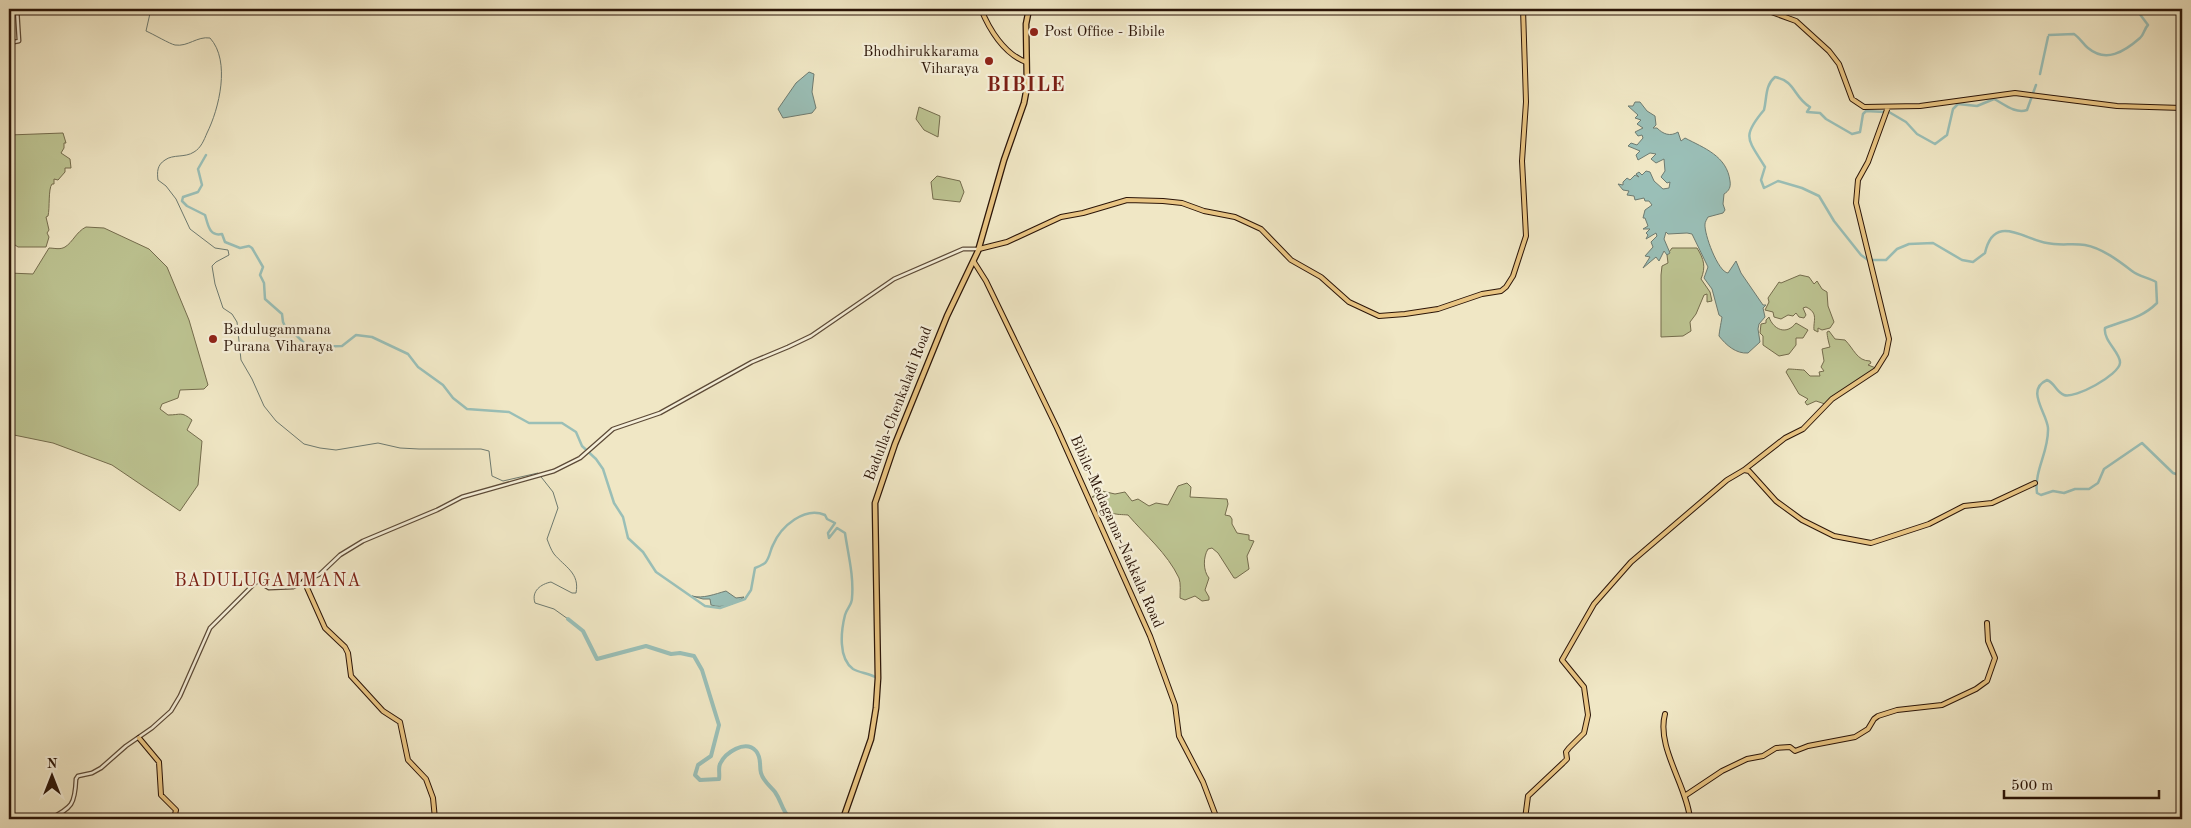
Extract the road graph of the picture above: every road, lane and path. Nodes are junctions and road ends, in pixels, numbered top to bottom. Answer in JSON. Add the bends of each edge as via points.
{"nodes":[{"id":1,"x":17,"y":9,"type":"edge"},
{"id":2,"x":981,"y":9,"type":"edge"},
{"id":3,"x":1029,"y":9,"type":"edge"},
{"id":4,"x":1763,"y":9,"type":"edge"},
{"id":5,"x":1523,"y":10,"type":"edge"},
{"id":6,"x":9,"y":43,"type":"edge"},
{"id":7,"x":1026,"y":62,"type":"junction"},
{"id":8,"x":1888,"y":107,"type":"junction"},
{"id":9,"x":2182,"y":108,"type":"edge"},
{"id":10,"x":979,"y":249,"type":"junction"},
{"id":11,"x":974,"y":262,"type":"junction"},
{"id":12,"x":1744,"y":470,"type":"junction"},
{"id":13,"x":2036,"y":483,"type":"dead end"},
{"id":14,"x":304,"y":581,"type":"junction"},
{"id":15,"x":1987,"y":623,"type":"dead end"},
{"id":16,"x":1665,"y":714,"type":"dead end"},
{"id":17,"x":139,"y":738,"type":"junction"},
{"id":18,"x":1686,"y":795,"type":"junction"},
{"id":19,"x":50,"y":819,"type":"edge"},
{"id":20,"x":174,"y":819,"type":"edge"},
{"id":21,"x":434,"y":819,"type":"edge"},
{"id":22,"x":844,"y":819,"type":"edge"},
{"id":23,"x":1217,"y":819,"type":"edge"},
{"id":24,"x":1525,"y":819,"type":"edge"},
{"id":25,"x":1690,"y":819,"type":"edge"}],
"edges":[{"from":1,"to":6,"type":"street","via":[[19,41]]},
{"from":2,"to":7,"type":"main road","via":[[993,34],[1017,58]]},
{"from":3,"to":7,"type":"highway","name":"Badulla-Chenkaladi Road"},
{"from":4,"to":8,"type":"main road","via":[[1796,21],[1833,55],[1856,103],[1867,108]]},
{"from":5,"to":10,"type":"main road","via":[[1526,102],[1522,161],[1526,236],[1512,276],[1501,291],[1438,308],[1378,316],[1349,302],[1321,277],[1291,260],[1261,229],[1235,217],[1163,201],[1127,200],[1061,216],[1007,242]]},
{"from":7,"to":10,"type":"highway","name":"Badulla-Chenkaladi Road","via":[[1024,103]]},
{"from":8,"to":9,"type":"main road","via":[[1925,106],[1999,94],[2117,106]]},
{"from":8,"to":12,"type":"main road","via":[[1858,180],[1856,203],[1889,339],[1886,354],[1872,373],[1838,394],[1803,429]]},
{"from":10,"to":11,"type":"highway","name":"Badulla-Chenkaladi Road"},
{"from":10,"to":14,"type":"street","via":[[962,249],[894,279],[811,336],[752,362],[660,413],[614,429],[580,458],[554,471],[462,497],[363,540],[320,574]]},
{"from":11,"to":22,"type":"highway","name":"Badulla-Chenkaladi Road","via":[[947,316],[895,444],[875,503],[877,700],[871,739]]},
{"from":11,"to":23,"type":"main road","name":"Bibile-Medagama-Nakkala Road","via":[[1048,411],[1150,636],[1174,705],[1179,736],[1203,782]]},
{"from":12,"to":13,"type":"main road","via":[[1749,470],[1776,501],[1802,520],[1834,536],[1871,543],[1929,524],[1964,506],[1992,503]]},
{"from":12,"to":24,"type":"main road","via":[[1727,480],[1644,550],[1594,604],[1562,660],[1584,687],[1587,725],[1584,733],[1566,752],[1567,758],[1563,763],[1528,796]]},
{"from":14,"to":17,"type":"street","via":[[293,587],[269,588],[257,581],[210,628],[171,711]]},
{"from":14,"to":21,"type":"main road","via":[[325,628],[348,653],[351,676],[383,711],[400,722],[408,760],[426,779],[433,798]]},
{"from":15,"to":18,"type":"main road","via":[[1994,658],[1987,681],[1976,689],[1942,704],[1878,716],[1855,738],[1795,751],[1790,747],[1776,748],[1722,771]]},
{"from":16,"to":18,"type":"main road","via":[[1664,743]]},
{"from":17,"to":19,"type":"street","via":[[97,771],[78,776],[72,805]]},
{"from":17,"to":20,"type":"main road","via":[[159,762],[161,795],[175,808]]},
{"from":18,"to":25,"type":"main road"}]}
